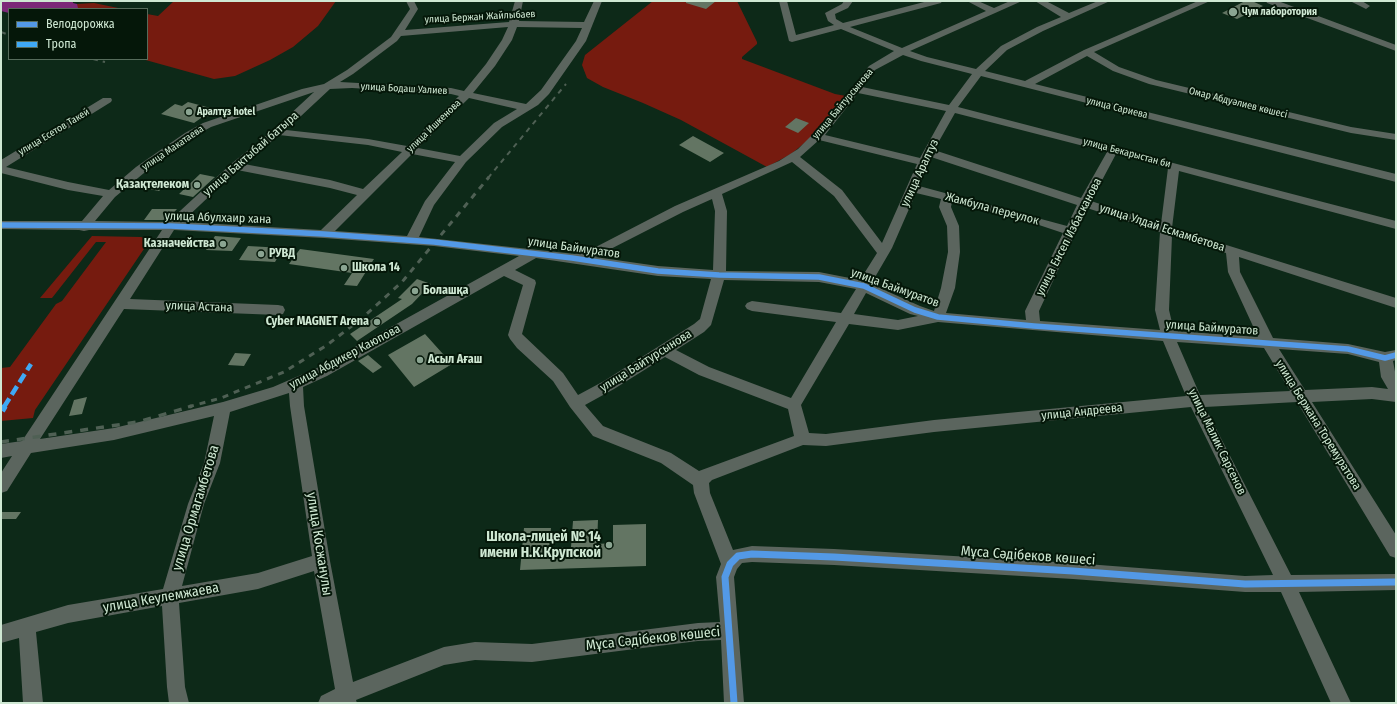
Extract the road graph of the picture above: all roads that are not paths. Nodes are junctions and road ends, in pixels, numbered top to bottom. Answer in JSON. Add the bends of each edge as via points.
{"nodes":[{"id":1,"x":410,"y":1,"type":"edge"},
{"id":2,"x":519,"y":1,"type":"edge"},
{"id":3,"x":598,"y":1,"type":"edge"},
{"id":4,"x":783,"y":1,"type":"edge"},
{"id":5,"x":849,"y":1,"type":"edge"},
{"id":6,"x":938,"y":1,"type":"edge"},
{"id":7,"x":971,"y":1,"type":"edge"},
{"id":8,"x":1018,"y":1,"type":"edge"},
{"id":9,"x":1039,"y":1,"type":"edge"},
{"id":10,"x":1106,"y":1,"type":"edge"},
{"id":11,"x":1206,"y":1,"type":"edge"},
{"id":12,"x":1270,"y":1,"type":"edge"},
{"id":13,"x":1354,"y":1,"type":"edge"},
{"id":14,"x":1366,"y":6,"type":"dead end"},
{"id":15,"x":993,"y":11,"type":"junction"},
{"id":16,"x":1069,"y":17,"type":"junction"},
{"id":17,"x":513,"y":24,"type":"junction"},
{"id":18,"x":588,"y":25,"type":"junction"},
{"id":19,"x":841,"y":26,"type":"junction"},
{"id":20,"x":398,"y":33,"type":"junction"},
{"id":21,"x":1396,"y":48,"type":"edge"},
{"id":22,"x":902,"y":52,"type":"junction"},
{"id":23,"x":1087,"y":52,"type":"junction"},
{"id":24,"x":978,"y":73,"type":"junction"},
{"id":25,"x":1026,"y":85,"type":"junction"},
{"id":26,"x":327,"y":86,"type":"junction"},
{"id":27,"x":856,"y":89,"type":"junction"},
{"id":28,"x":466,"y":96,"type":"junction"},
{"id":29,"x":107,"y":100,"type":"dead end"},
{"id":30,"x":528,"y":107,"type":"junction"},
{"id":31,"x":952,"y":109,"type":"junction"},
{"id":32,"x":277,"y":132,"type":"junction"},
{"id":33,"x":817,"y":136,"type":"junction"},
{"id":34,"x":1396,"y":137,"type":"edge"},
{"id":35,"x":410,"y":149,"type":"junction"},
{"id":36,"x":1113,"y":150,"type":"junction"},
{"id":37,"x":792,"y":157,"type":"junction"},
{"id":38,"x":926,"y":157,"type":"junction"},
{"id":39,"x":462,"y":160,"type":"junction"},
{"id":40,"x":1,"y":165,"type":"edge"},
{"id":41,"x":235,"y":166,"type":"junction"},
{"id":42,"x":1174,"y":166,"type":"junction"},
{"id":43,"x":1,"y":169,"type":"edge"},
{"id":44,"x":1396,"y":178,"type":"edge"},
{"id":45,"x":913,"y":188,"type":"junction"},
{"id":46,"x":365,"y":193,"type":"junction"},
{"id":47,"x":716,"y":193,"type":"junction"},
{"id":48,"x":110,"y":194,"type":"junction"},
{"id":49,"x":947,"y":196,"type":"junction"},
{"id":50,"x":1084,"y":203,"type":"junction"},
{"id":51,"x":1,"y":225,"type":"edge"},
{"id":52,"x":1396,"y":225,"type":"edge"},
{"id":53,"x":172,"y":226,"type":"junction"},
{"id":54,"x":84,"y":227,"type":"junction"},
{"id":55,"x":1166,"y":230,"type":"junction"},
{"id":56,"x":1070,"y":231,"type":"junction"},
{"id":57,"x":324,"y":234,"type":"junction"},
{"id":58,"x":411,"y":240,"type":"junction"},
{"id":59,"x":434,"y":242,"type":"joint"},
{"id":60,"x":1232,"y":250,"type":"junction"},
{"id":61,"x":883,"y":253,"type":"junction"},
{"id":62,"x":533,"y":254,"type":"junction"},
{"id":63,"x":572,"y":258,"type":"junction"},
{"id":64,"x":504,"y":270,"type":"junction"},
{"id":65,"x":718,"y":275,"type":"junction"},
{"id":66,"x":864,"y":286,"type":"junction"},
{"id":67,"x":1396,"y":303,"type":"edge"},
{"id":68,"x":120,"y":304,"type":"junction"},
{"id":69,"x":752,"y":306,"type":"dead end"},
{"id":70,"x":278,"y":310,"type":"dead end"},
{"id":71,"x":938,"y":317,"type":"junction"},
{"id":72,"x":845,"y":318,"type":"junction"},
{"id":73,"x":1034,"y":326,"type":"junction"},
{"id":74,"x":1168,"y":336,"type":"junction"},
{"id":75,"x":1268,"y":343,"type":"junction"},
{"id":76,"x":664,"y":350,"type":"junction"},
{"id":77,"x":1390,"y":356,"type":"edge"},
{"id":78,"x":296,"y":384,"type":"junction"},
{"id":79,"x":1396,"y":389,"type":"edge"},
{"id":80,"x":1300,"y":396,"type":"junction"},
{"id":81,"x":1396,"y":396,"type":"edge"},
{"id":82,"x":1195,"y":401,"type":"junction"},
{"id":83,"x":575,"y":404,"type":"junction"},
{"id":84,"x":794,"y":405,"type":"junction"},
{"id":85,"x":223,"y":408,"type":"junction"},
{"id":86,"x":803,"y":439,"type":"junction"},
{"id":87,"x":26,"y":447,"type":"junction"},
{"id":88,"x":1,"y":451,"type":"edge"},
{"id":89,"x":701,"y":480,"type":"junction"},
{"id":90,"x":1,"y":486,"type":"edge"},
{"id":91,"x":1396,"y":550,"type":"edge"},
{"id":92,"x":321,"y":561,"type":"junction"},
{"id":93,"x":730,"y":564,"type":"junction"},
{"id":94,"x":1396,"y":582,"type":"edge"},
{"id":95,"x":1286,"y":583,"type":"junction"},
{"id":96,"x":170,"y":596,"type":"junction"},
{"id":97,"x":27,"y":627,"type":"junction"},
{"id":98,"x":730,"y":631,"type":"junction"},
{"id":99,"x":1,"y":634,"type":"edge"},
{"id":100,"x":346,"y":699,"type":"edge"},
{"id":101,"x":33,"y":703,"type":"edge"},
{"id":102,"x":178,"y":703,"type":"edge"},
{"id":103,"x":328,"y":703,"type":"edge"},
{"id":104,"x":734,"y":703,"type":"edge"},
{"id":105,"x":1341,"y":703,"type":"edge"}],
"edges":[{"from":1,"to":20,"type":"street","name":"улица Бактыбай батыра","via":[[414,9]]},
{"from":2,"to":17,"type":"street","name":"улица Ишкенова"},
{"from":3,"to":18,"type":"street"},
{"from":4,"to":19,"type":"street","via":[[792,39]]},
{"from":5,"to":19,"type":"street","via":[[845,6],[830,13],[833,21]]},
{"from":6,"to":19,"type":"street"},
{"from":7,"to":15,"type":"street"},
{"from":8,"to":15,"type":"street","name":"улица Байтурсынова"},
{"from":9,"to":16,"type":"street"},
{"from":10,"to":16,"type":"street","name":"улица Аралтуз"},
{"from":11,"to":23,"type":"street"},
{"from":12,"to":21,"type":"street"},
{"from":13,"to":14,"type":"street"},
{"from":15,"to":22,"type":"street","name":"улица Байтурсынова"},
{"from":16,"to":24,"type":"street","name":"улица Аралтуз","via":[[1004,48]]},
{"from":17,"to":18,"type":"street","name":"улица Бержан Жайлыбаев"},
{"from":17,"to":20,"type":"street","name":"улица Бержан Жайлыбаев"},
{"from":17,"to":28,"type":"street","name":"улица Ишкенова","via":[[507,40]]},
{"from":18,"to":30,"type":"street","via":[[581,41],[545,92]]},
{"from":19,"to":22,"type":"street","name":"улица Сариева"},
{"from":20,"to":26,"type":"street","name":"улица Бактыбай батыра","via":[[394,39]]},
{"from":22,"to":24,"type":"street","name":"улица Сариева"},
{"from":22,"to":27,"type":"street","name":"улица Байтурсынова","via":[[872,68]]},
{"from":23,"to":25,"type":"street"},
{"from":23,"to":34,"type":"street","name":"Омар Абдуәлиев көшесі","via":[[1116,69],[1152,82],[1351,130]]},
{"from":24,"to":25,"type":"street","name":"улица Сариева"},
{"from":24,"to":31,"type":"street","name":"улица Аралтуз"},
{"from":25,"to":44,"type":"street","name":"улица Сариева"},
{"from":26,"to":28,"type":"street","name":"улица Бодаш Уалиев","via":[[451,91]]},
{"from":26,"to":32,"type":"street","name":"улица Бактыбай батыра"},
{"from":26,"to":48,"type":"street","name":"улица Макатаева","via":[[207,125],[174,145]]},
{"from":27,"to":31,"type":"street","name":"улица Бекарыстан би"},
{"from":27,"to":33,"type":"street","name":"улица Байтурсынова"},
{"from":28,"to":30,"type":"street","name":"улица Бодаш Уалиев"},
{"from":28,"to":35,"type":"street","name":"улица Ишкенова"},
{"from":29,"to":40,"type":"street","name":"улица Есетов Такей"},
{"from":30,"to":39,"type":"street","via":[[498,125]]},
{"from":31,"to":36,"type":"street","name":"улица Бекарыстан би"},
{"from":31,"to":38,"type":"street","name":"улица Аралтуз"},
{"from":32,"to":35,"type":"street"},
{"from":32,"to":41,"type":"street","name":"улица Бактыбай батыра"},
{"from":33,"to":37,"type":"street","name":"улица Байтурсынова"},
{"from":33,"to":38,"type":"street","name":"улица Улдай Есмамбетова"},
{"from":35,"to":39,"type":"street"},
{"from":35,"to":46,"type":"street","name":"улица Ишкенова"},
{"from":36,"to":42,"type":"street","name":"улица Бекарыстан би"},
{"from":36,"to":50,"type":"street","name":"улица Енсеп Избасканова"},
{"from":37,"to":47,"type":"street","name":"улица Байтурсынова"},
{"from":37,"to":61,"type":"street","via":[[838,193]]},
{"from":38,"to":45,"type":"street","name":"улица Аралтуз"},
{"from":38,"to":50,"type":"street","name":"улица Улдай Есмамбетова"},
{"from":39,"to":58,"type":"street","via":[[429,204]]},
{"from":41,"to":46,"type":"street"},
{"from":41,"to":53,"type":"street","name":"улица Бактыбай батыра"},
{"from":42,"to":52,"type":"street","name":"улица Бекарыстан би"},
{"from":42,"to":55,"type":"street","name":"улица Малик Сарсенов"},
{"from":43,"to":48,"type":"street"},
{"from":45,"to":49,"type":"street","name":"Жамбула переулок"},
{"from":45,"to":61,"type":"street","name":"улица Аралтуз"},
{"from":46,"to":57,"type":"street","name":"улица Ишкенова"},
{"from":47,"to":63,"type":"street","name":"улица Байтурсынова","via":[[594,253]]},
{"from":47,"to":65,"type":"street","name":"улица Байтурсынова","via":[[721,211]]},
{"from":48,"to":54,"type":"street","name":"улица Макатаева"},
{"from":49,"to":56,"type":"street","name":"Жамбула переулок"},
{"from":49,"to":71,"type":"street","via":[[945,207],[953,226],[954,252],[948,288]]},
{"from":50,"to":55,"type":"street","name":"улица Улдай Есмамбетова"},
{"from":50,"to":56,"type":"street","name":"улица Енсеп Избасканова"},
{"from":51,"to":54,"type":"street","name":"улица Абулхаир хана"},
{"from":53,"to":54,"type":"street","name":"улица Абулхаир хана"},
{"from":53,"to":57,"type":"street","name":"улица Абулхаир хана"},
{"from":53,"to":68,"type":"street","name":"улица Бактыбай батыра"},
{"from":55,"to":60,"type":"street","name":"улица Улдай Есмамбетова"},
{"from":55,"to":74,"type":"street","name":"улица Малик Сарсенов","via":[[1162,310]]},
{"from":56,"to":73,"type":"street","name":"улица Енсеп Избасканова","via":[[1032,311]]},
{"from":57,"to":58,"type":"street","name":"улица Абулхаир хана"},
{"from":58,"to":59,"type":"street","name":"улица Абулхаир хана"},
{"from":59,"to":62,"type":"street","name":"улица Баймуратов"},
{"from":60,"to":67,"type":"street","name":"улица Улдай Есмамбетова"},
{"from":60,"to":75,"type":"street","name":"улица Бержана Торемуратова","via":[[1234,272]]},
{"from":61,"to":66,"type":"street","name":"улица Аралтуз"},
{"from":62,"to":63,"type":"street","name":"улица Баймуратов"},
{"from":62,"to":64,"type":"street","name":"улица Абдикер Каюпова"},
{"from":63,"to":65,"type":"street","name":"улица Баймуратов","via":[[658,271]]},
{"from":64,"to":78,"type":"street","name":"улица Абдикер Каюпова"},
{"from":64,"to":83,"type":"street","via":[[530,283],[516,335],[522,344],[558,377]]},
{"from":65,"to":66,"type":"street","name":"улица Баймуратов","via":[[819,277]]},
{"from":65,"to":76,"type":"street","name":"улица Байтурсынова","via":[[706,321]]},
{"from":66,"to":71,"type":"street","name":"улица Баймуратов","via":[[915,310]]},
{"from":66,"to":72,"type":"street","name":"улица Аралтуз"},
{"from":68,"to":70,"type":"street","name":"улица Астана"},
{"from":68,"to":87,"type":"street","name":"улица Бактыбай батыра"},
{"from":69,"to":72,"type":"street"},
{"from":71,"to":72,"type":"street","via":[[898,325]]},
{"from":71,"to":73,"type":"street","name":"улица Баймуратов"},
{"from":72,"to":84,"type":"street","name":"улица Аралтуз"},
{"from":73,"to":74,"type":"street","name":"улица Баймуратов"},
{"from":74,"to":75,"type":"street","name":"улица Баймуратов"},
{"from":74,"to":82,"type":"street","name":"улица Малик Сарсенов"},
{"from":75,"to":77,"type":"street","name":"улица Баймуратов","via":[[1348,349]]},
{"from":75,"to":80,"type":"street","name":"улица Бержана Торемуратова"},
{"from":76,"to":83,"type":"street","name":"улица Байтурсынова"},
{"from":76,"to":84,"type":"street","via":[[704,371]]},
{"from":77,"to":79,"type":"street","via":[[1388,377]]},
{"from":78,"to":85,"type":"street","name":"улица Абдикер Каюпова"},
{"from":78,"to":92,"type":"street","name":"улица Косжанулы","via":[[297,406]]},
{"from":80,"to":81,"type":"street","name":"улица Андреева","via":[[1372,392]]},
{"from":80,"to":82,"type":"street","name":"улица Андреева"},
{"from":80,"to":91,"type":"street","name":"улица Бержана Торемуратова"},
{"from":82,"to":86,"type":"street","name":"улица Андреева","via":[[934,426],[826,440]]},
{"from":82,"to":95,"type":"street","name":"улица Малик Сарсенов"},
{"from":83,"to":89,"type":"street","via":[[598,431],[666,458]]},
{"from":84,"to":86,"type":"street"},
{"from":85,"to":87,"type":"street","name":"улица Абдикер Каюпова","via":[[114,434]]},
{"from":85,"to":96,"type":"street","name":"улица Ормагамбетова","via":[[212,463],[196,504]]},
{"from":86,"to":89,"type":"street","via":[[706,475]]},
{"from":87,"to":88,"type":"street","name":"улица Абдикер Каюпова"},
{"from":87,"to":90,"type":"street","name":"улица Бактыбай батыра"},
{"from":89,"to":93,"type":"street","via":[[702,493]]},
{"from":92,"to":96,"type":"street","name":"улица Кеулемжаева","via":[[258,581]]},
{"from":92,"to":100,"type":"street","name":"улица Косжанулы"},
{"from":93,"to":95,"type":"street","name":"Мұса Сәдібеков көшесі","via":[[738,556],[752,554],[1073,571],[1245,584]]},
{"from":93,"to":98,"type":"street","name":"Мұса Сәдібеков көшесі","via":[[725,577]]},
{"from":94,"to":95,"type":"street","name":"Мұса Сәдібеков көшесі"},
{"from":95,"to":105,"type":"street","name":"улица Малик Сарсенов"},
{"from":96,"to":97,"type":"street","name":"улица Кеулемжаева","via":[[68,614]]},
{"from":96,"to":102,"type":"street","name":"улица Ормагамбетова"},
{"from":97,"to":99,"type":"street","name":"улица Кеулемжаева"},
{"from":97,"to":101,"type":"street"},
{"from":98,"to":100,"type":"street","name":"Мұса Сәдібеков көшесі","via":[[698,632],[532,653],[475,651],[444,656]]},
{"from":98,"to":104,"type":"street"},
{"from":100,"to":103,"type":"street","name":"Мұса Сәдібеков көшесі"}]}
